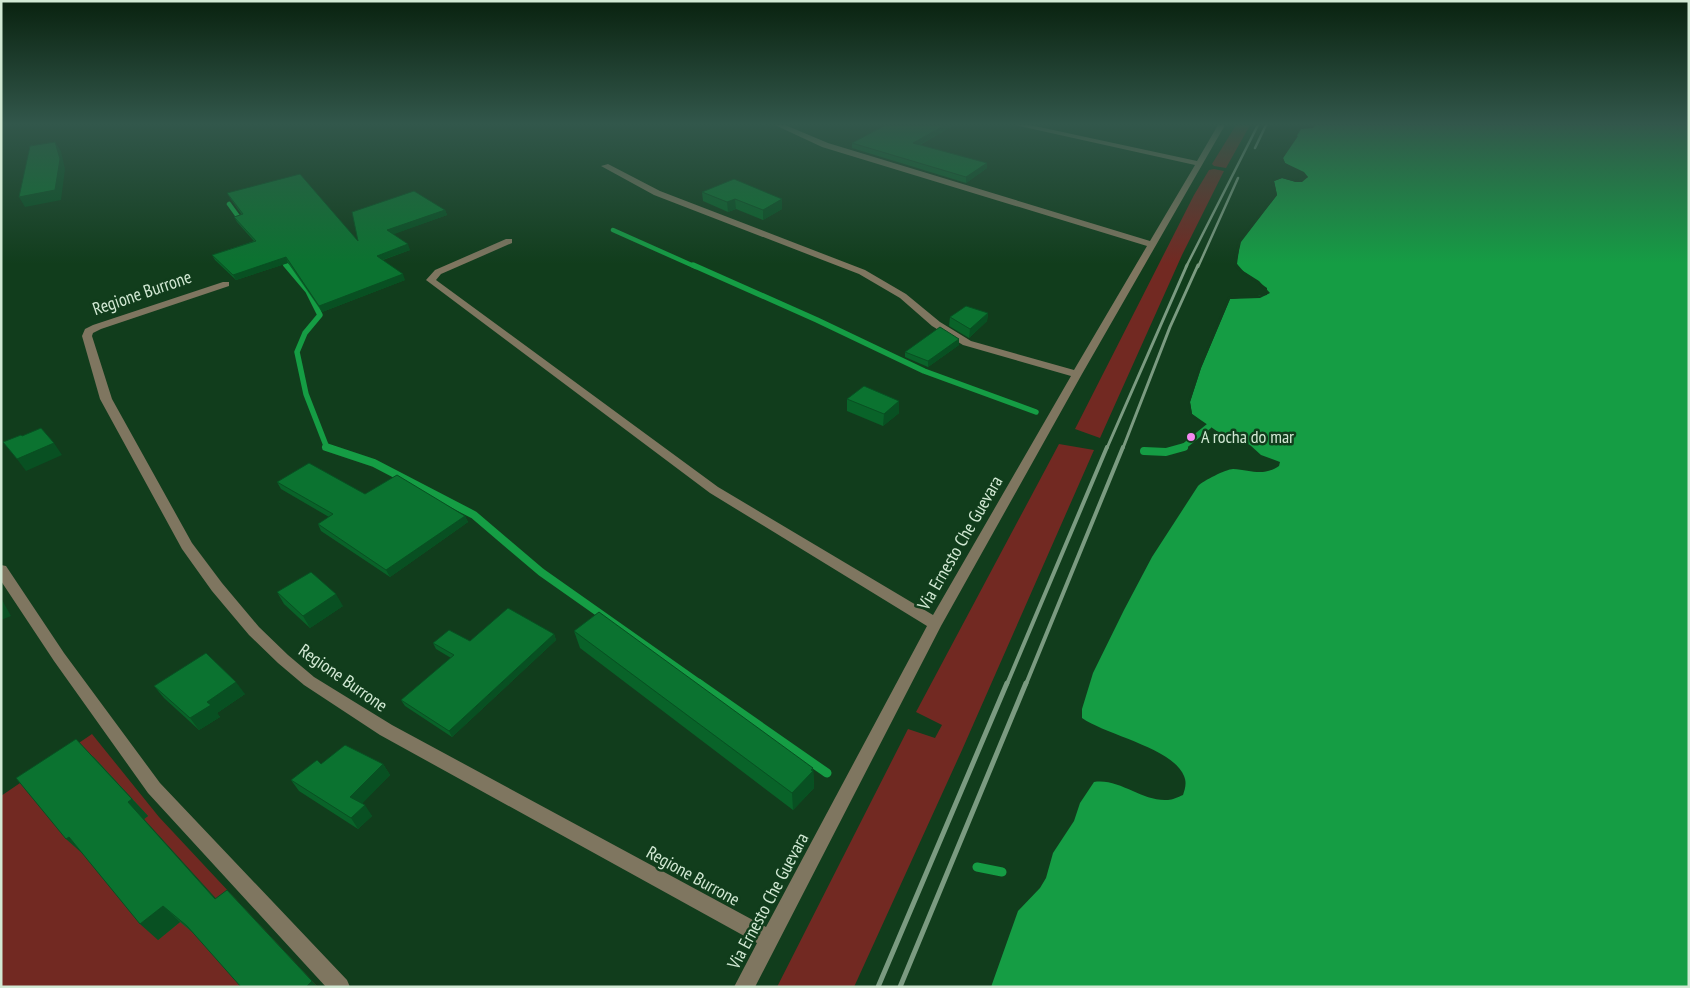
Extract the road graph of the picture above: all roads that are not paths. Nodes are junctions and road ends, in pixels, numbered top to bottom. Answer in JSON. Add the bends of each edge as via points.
{"nodes":[{"id":1,"x":615,"y":171,"type":"edge"},
{"id":2,"x":907,"y":171,"type":"edge"},
{"id":3,"x":1195,"y":171,"type":"edge"},
{"id":4,"x":509,"y":241,"type":"dead end"},
{"id":5,"x":1153,"y":245,"type":"junction"},
{"id":6,"x":226,"y":284,"type":"dead end"},
{"id":7,"x":1077,"y":374,"type":"junction"},
{"id":8,"x":1,"y":570,"type":"edge"},
{"id":9,"x":935,"y":624,"type":"junction"},
{"id":10,"x":769,"y":939,"type":"junction"},
{"id":11,"x":340,"y":987,"type":"edge"},
{"id":12,"x":744,"y":987,"type":"edge"}],
"edges":[{"from":1,"to":7,"type":"street","via":[[657,193],[862,272],[903,296],[936,324],[967,343]]},
{"from":2,"to":5,"type":"street"},
{"from":3,"to":5,"type":"street","name":"Via Ernesto Che Guevara"},
{"from":4,"to":9,"type":"street","via":[[438,272],[431,280],[714,490]]},
{"from":5,"to":7,"type":"street","name":"Via Ernesto Che Guevara"},
{"from":6,"to":10,"type":"street","name":"Regione Burrone","via":[[97,327],[86,336],[106,399],[187,546],[217,587],[254,631],[309,681],[386,730]]},
{"from":7,"to":9,"type":"street","name":"Via Ernesto Che Guevara"},
{"from":8,"to":11,"type":"street","via":[[59,657],[154,788]]},
{"from":9,"to":10,"type":"street","name":"Via Ernesto Che Guevara"},
{"from":10,"to":12,"type":"street","name":"Via Ernesto Che Guevara"}]}
